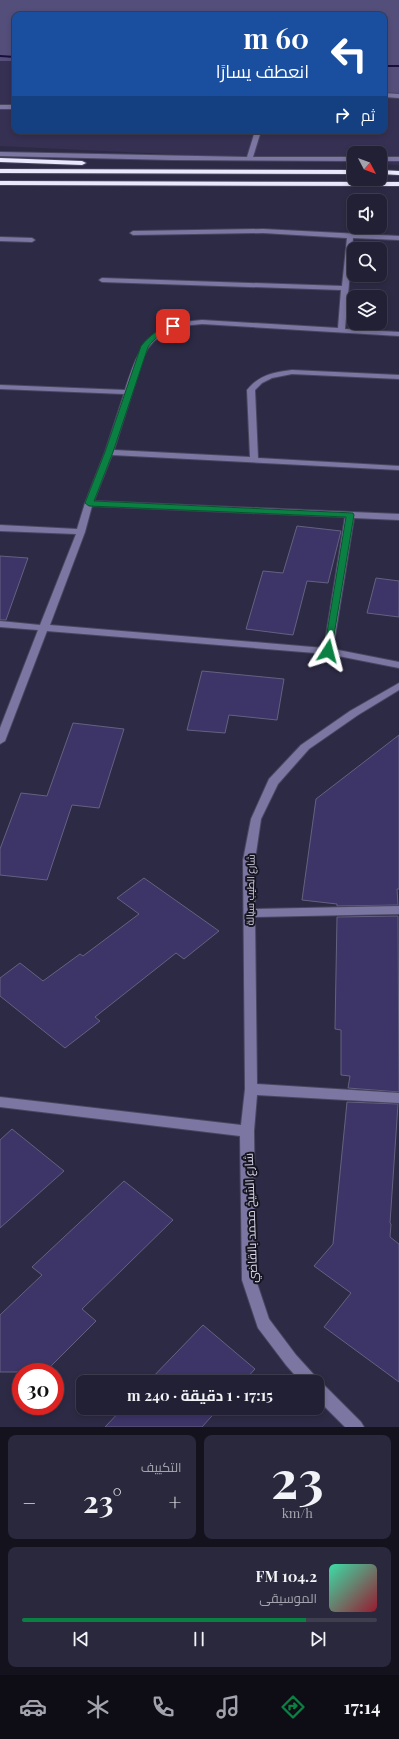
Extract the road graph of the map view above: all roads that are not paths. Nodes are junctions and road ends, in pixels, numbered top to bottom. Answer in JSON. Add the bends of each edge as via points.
{"nodes":[{"id":1,"x":387,"y":96,"type":"edge"},
{"id":2,"x":399,"y":96,"type":"edge"},
{"id":3,"x":0,"y":107,"type":"edge"},
{"id":4,"x":12,"y":107,"type":"edge"},
{"id":5,"x":257,"y":134,"type":"edge"},
{"id":6,"x":0,"y":154,"type":"edge"},
{"id":7,"x":249,"y":159,"type":"junction"},
{"id":8,"x":347,"y":159,"type":"edge"},
{"id":9,"x":387,"y":159,"type":"edge"},
{"id":10,"x":399,"y":159,"type":"edge"},
{"id":11,"x":0,"y":160,"type":"edge"},
{"id":12,"x":0,"y":171,"type":"edge"},
{"id":13,"x":156,"y":171,"type":"junction"},
{"id":14,"x":347,"y":172,"type":"edge"},
{"id":15,"x":387,"y":172,"type":"edge"},
{"id":16,"x":399,"y":173,"type":"edge"},
{"id":17,"x":0,"y":183,"type":"edge"},
{"id":18,"x":238,"y":183,"type":"junction"},
{"id":19,"x":399,"y":184,"type":"edge"},
{"id":20,"x":0,"y":190,"type":"edge"},
{"id":21,"x":133,"y":233,"type":"dead end"},
{"id":22,"x":350,"y":236,"type":"junction"},
{"id":23,"x":399,"y":238,"type":"edge"},
{"id":24,"x":0,"y":239,"type":"edge"},
{"id":25,"x":32,"y":240,"type":"dead end"},
{"id":26,"x":102,"y":280,"type":"dead end"},
{"id":27,"x":345,"y":288,"type":"junction"},
{"id":28,"x":341,"y":332,"type":"junction"},
{"id":29,"x":399,"y":334,"type":"edge"},
{"id":30,"x":399,"y":377,"type":"edge"},
{"id":31,"x":0,"y":388,"type":"edge"},
{"id":32,"x":128,"y":392,"type":"junction"},
{"id":33,"x":109,"y":452,"type":"junction"},
{"id":34,"x":254,"y":460,"type":"junction"},
{"id":35,"x":399,"y":468,"type":"edge"},
{"id":36,"x":89,"y":503,"type":"junction"},
{"id":37,"x":350,"y":515,"type":"junction"},
{"id":38,"x":399,"y":517,"type":"edge"},
{"id":39,"x":0,"y":528,"type":"edge"},
{"id":40,"x":81,"y":532,"type":"junction"},
{"id":41,"x":0,"y":624,"type":"edge"},
{"id":42,"x":44,"y":626,"type":"junction"},
{"id":43,"x":328,"y":651,"type":"junction"},
{"id":44,"x":399,"y":665,"type":"edge"},
{"id":45,"x":399,"y":686,"type":"edge"},
{"id":46,"x":0,"y":741,"type":"edge"},
{"id":47,"x":399,"y":910,"type":"edge"},
{"id":48,"x":249,"y":912,"type":"junction"},
{"id":49,"x":251,"y":1089,"type":"junction"},
{"id":50,"x":399,"y":1098,"type":"edge"},
{"id":51,"x":0,"y":1102,"type":"edge"},
{"id":52,"x":247,"y":1131,"type":"junction"},
{"id":53,"x":305,"y":1375,"type":"edge"},
{"id":54,"x":324,"y":1395,"type":"edge"},
{"id":55,"x":356,"y":1427,"type":"edge"}],
"edges":[{"from":1,"to":2,"type":"street"},
{"from":3,"to":4,"type":"street"},
{"from":5,"to":7,"type":"street"},
{"from":6,"to":7,"type":"street"},
{"from":7,"to":8,"type":"street"},
{"from":9,"to":10,"type":"street"},
{"from":11,"to":13,"type":"highway","via":[[80,163]]},
{"from":12,"to":13,"type":"highway"},
{"from":13,"to":14,"type":"highway"},
{"from":15,"to":16,"type":"highway"},
{"from":17,"to":18,"type":"highway"},
{"from":18,"to":19,"type":"highway"},
{"from":18,"to":20,"type":"highway","via":[[177,187]]},
{"from":21,"to":22,"type":"street","via":[[263,231]]},
{"from":22,"to":23,"type":"street"},
{"from":22,"to":27,"type":"street"},
{"from":24,"to":25,"type":"street"},
{"from":26,"to":27,"type":"street"},
{"from":27,"to":28,"type":"street"},
{"from":28,"to":29,"type":"street"},
{"from":28,"to":32,"type":"street","via":[[202,322],[182,324],[165,329],[151,338],[140,356]]},
{"from":30,"to":34,"type":"street","via":[[292,372],[264,378],[251,390]]},
{"from":31,"to":32,"type":"street"},
{"from":32,"to":33,"type":"street"},
{"from":33,"to":34,"type":"street"},
{"from":33,"to":36,"type":"street"},
{"from":34,"to":35,"type":"street"},
{"from":36,"to":37,"type":"street"},
{"from":36,"to":40,"type":"street"},
{"from":37,"to":38,"type":"street"},
{"from":37,"to":43,"type":"street"},
{"from":39,"to":40,"type":"street"},
{"from":40,"to":42,"type":"street"},
{"from":41,"to":42,"type":"street"},
{"from":42,"to":43,"type":"street"},
{"from":42,"to":46,"type":"street"},
{"from":43,"to":44,"type":"street"},
{"from":45,"to":48,"type":"street","name":"شارع الطيب سيالة","via":[[354,713],[305,748],[273,782],[256,819],[249,860]]},
{"from":47,"to":48,"type":"street"},
{"from":48,"to":49,"type":"street","name":"شارع الطيب سيالة"},
{"from":49,"to":50,"type":"street"},
{"from":49,"to":52,"type":"street","name":"شارع الطيب سيالة"},
{"from":51,"to":52,"type":"street"},
{"from":52,"to":53,"type":"street","name":"شارع الشيخ محمد بالقاضي","via":[[249,1280],[263,1323]]},
{"from":54,"to":55,"type":"street"}]}
